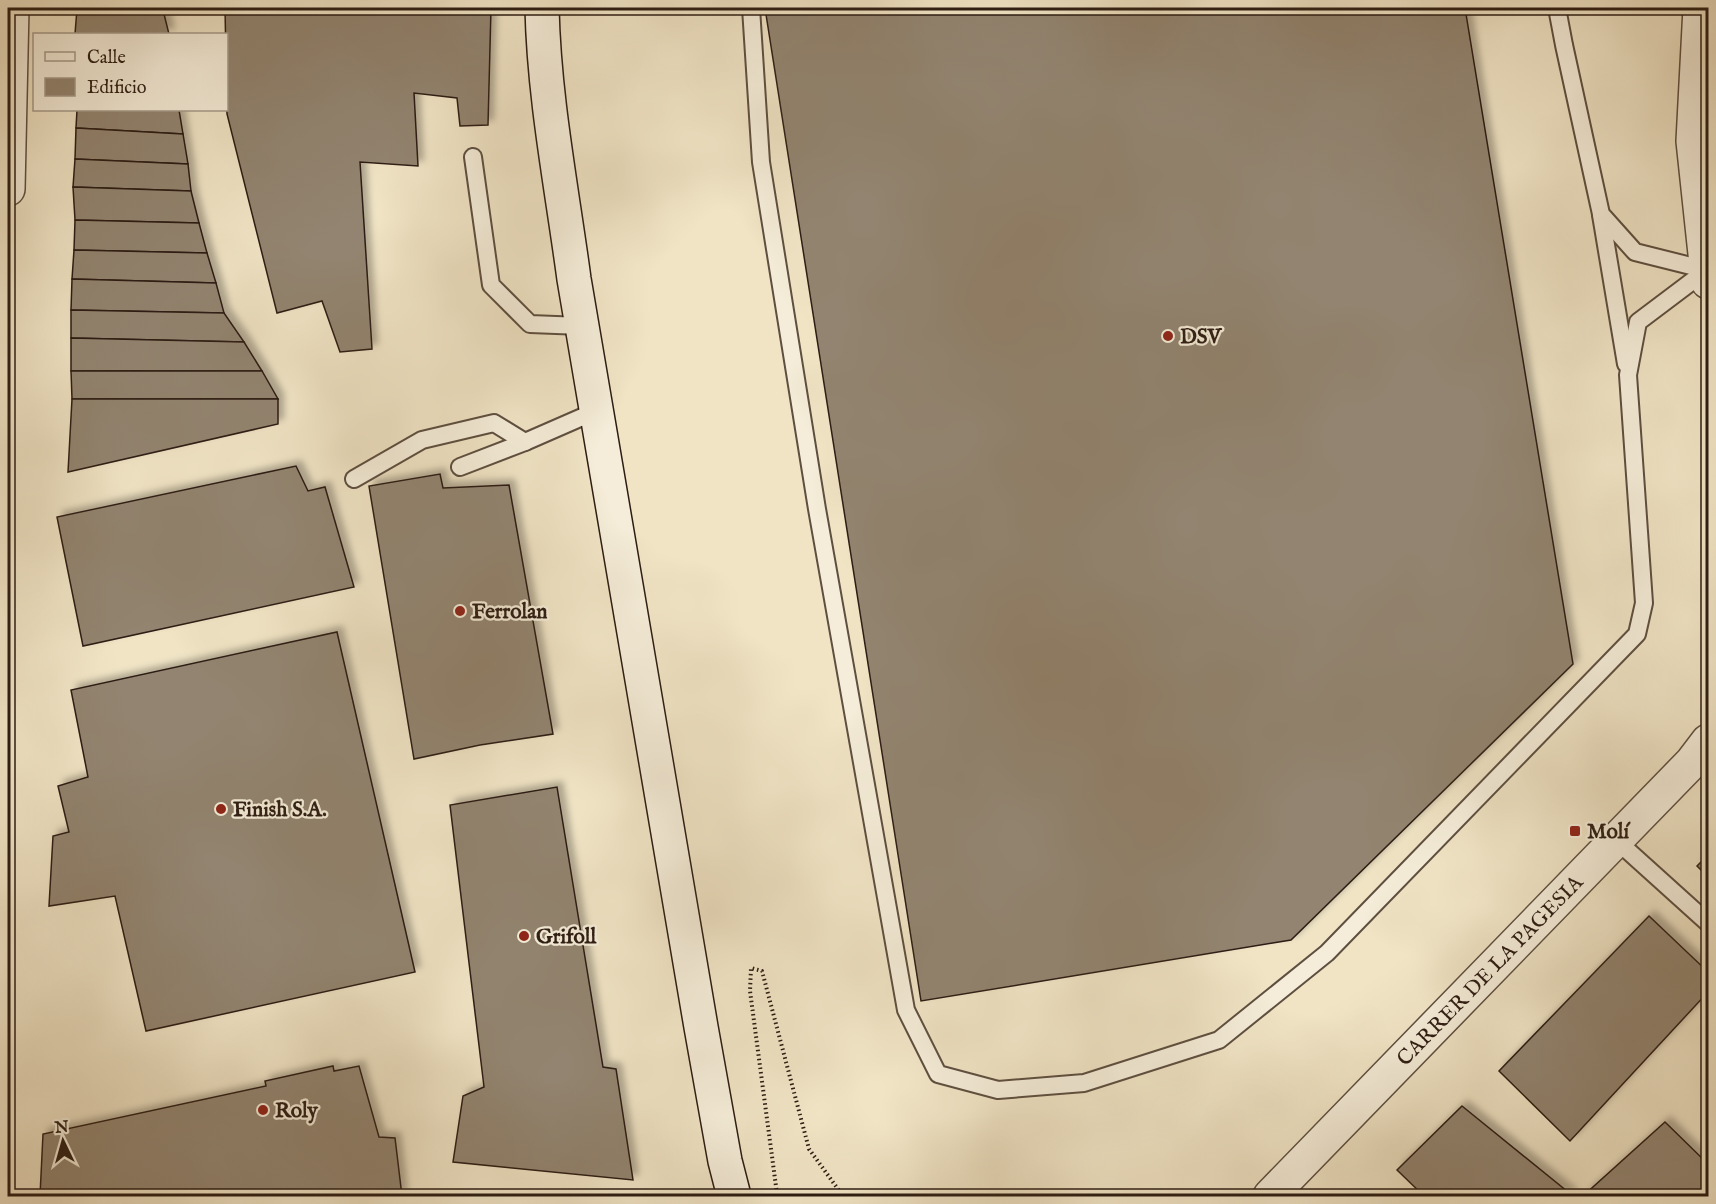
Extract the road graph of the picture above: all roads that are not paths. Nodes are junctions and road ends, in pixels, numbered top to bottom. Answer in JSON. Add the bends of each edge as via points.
{"nodes":[{"id":1,"x":12,"y":8,"type":"edge"},
{"id":2,"x":542,"y":8,"type":"edge"},
{"id":3,"x":751,"y":8,"type":"edge"},
{"id":4,"x":1557,"y":8,"type":"edge"},
{"id":5,"x":1700,"y":8,"type":"edge"},
{"id":6,"x":473,"y":157,"type":"dead end"},
{"id":7,"x":8,"y":189,"type":"edge"},
{"id":8,"x":1601,"y":214,"type":"junction"},
{"id":9,"x":1708,"y":276,"type":"edge"},
{"id":10,"x":582,"y":326,"type":"junction"},
{"id":11,"x":1628,"y":375,"type":"junction"},
{"id":12,"x":596,"y":411,"type":"junction"},
{"id":13,"x":525,"y":442,"type":"junction"},
{"id":14,"x":460,"y":467,"type":"dead end"},
{"id":15,"x":354,"y":479,"type":"dead end"},
{"id":16,"x":1708,"y":741,"type":"edge"},
{"id":17,"x":1616,"y":840,"type":"junction"},
{"id":18,"x":1708,"y":923,"type":"edge"},
{"id":19,"x":734,"y":1197,"type":"edge"},
{"id":20,"x":1270,"y":1197,"type":"edge"}],
"edges":[{"from":1,"to":7,"type":"main road"},
{"from":2,"to":10,"type":"main road","via":[[546,77]]},
{"from":3,"to":11,"type":"lane","via":[[761,162],[819,521],[906,1010],[938,1074],[998,1090],[1084,1083],[1219,1040],[1327,953],[1637,634],[1644,603]]},
{"from":4,"to":8,"type":"lane"},
{"from":5,"to":9,"type":"main road","via":[[1693,141]]},
{"from":6,"to":10,"type":"lane","via":[[491,285],[530,324]]},
{"from":8,"to":9,"type":"lane","via":[[1635,252]]},
{"from":8,"to":11,"type":"lane"},
{"from":9,"to":11,"type":"lane","via":[[1638,322]]},
{"from":10,"to":12,"type":"main road"},
{"from":12,"to":13,"type":"lane"},
{"from":12,"to":19,"type":"main road","via":[[701,1027]]},
{"from":13,"to":14,"type":"lane"},
{"from":13,"to":15,"type":"lane","via":[[494,423],[422,440]]},
{"from":16,"to":17,"type":"main road","name":"CARRER DE LA PAGESIA"},
{"from":17,"to":18,"type":"lane"},
{"from":17,"to":20,"type":"main road","name":"CARRER DE LA PAGESIA"}]}
